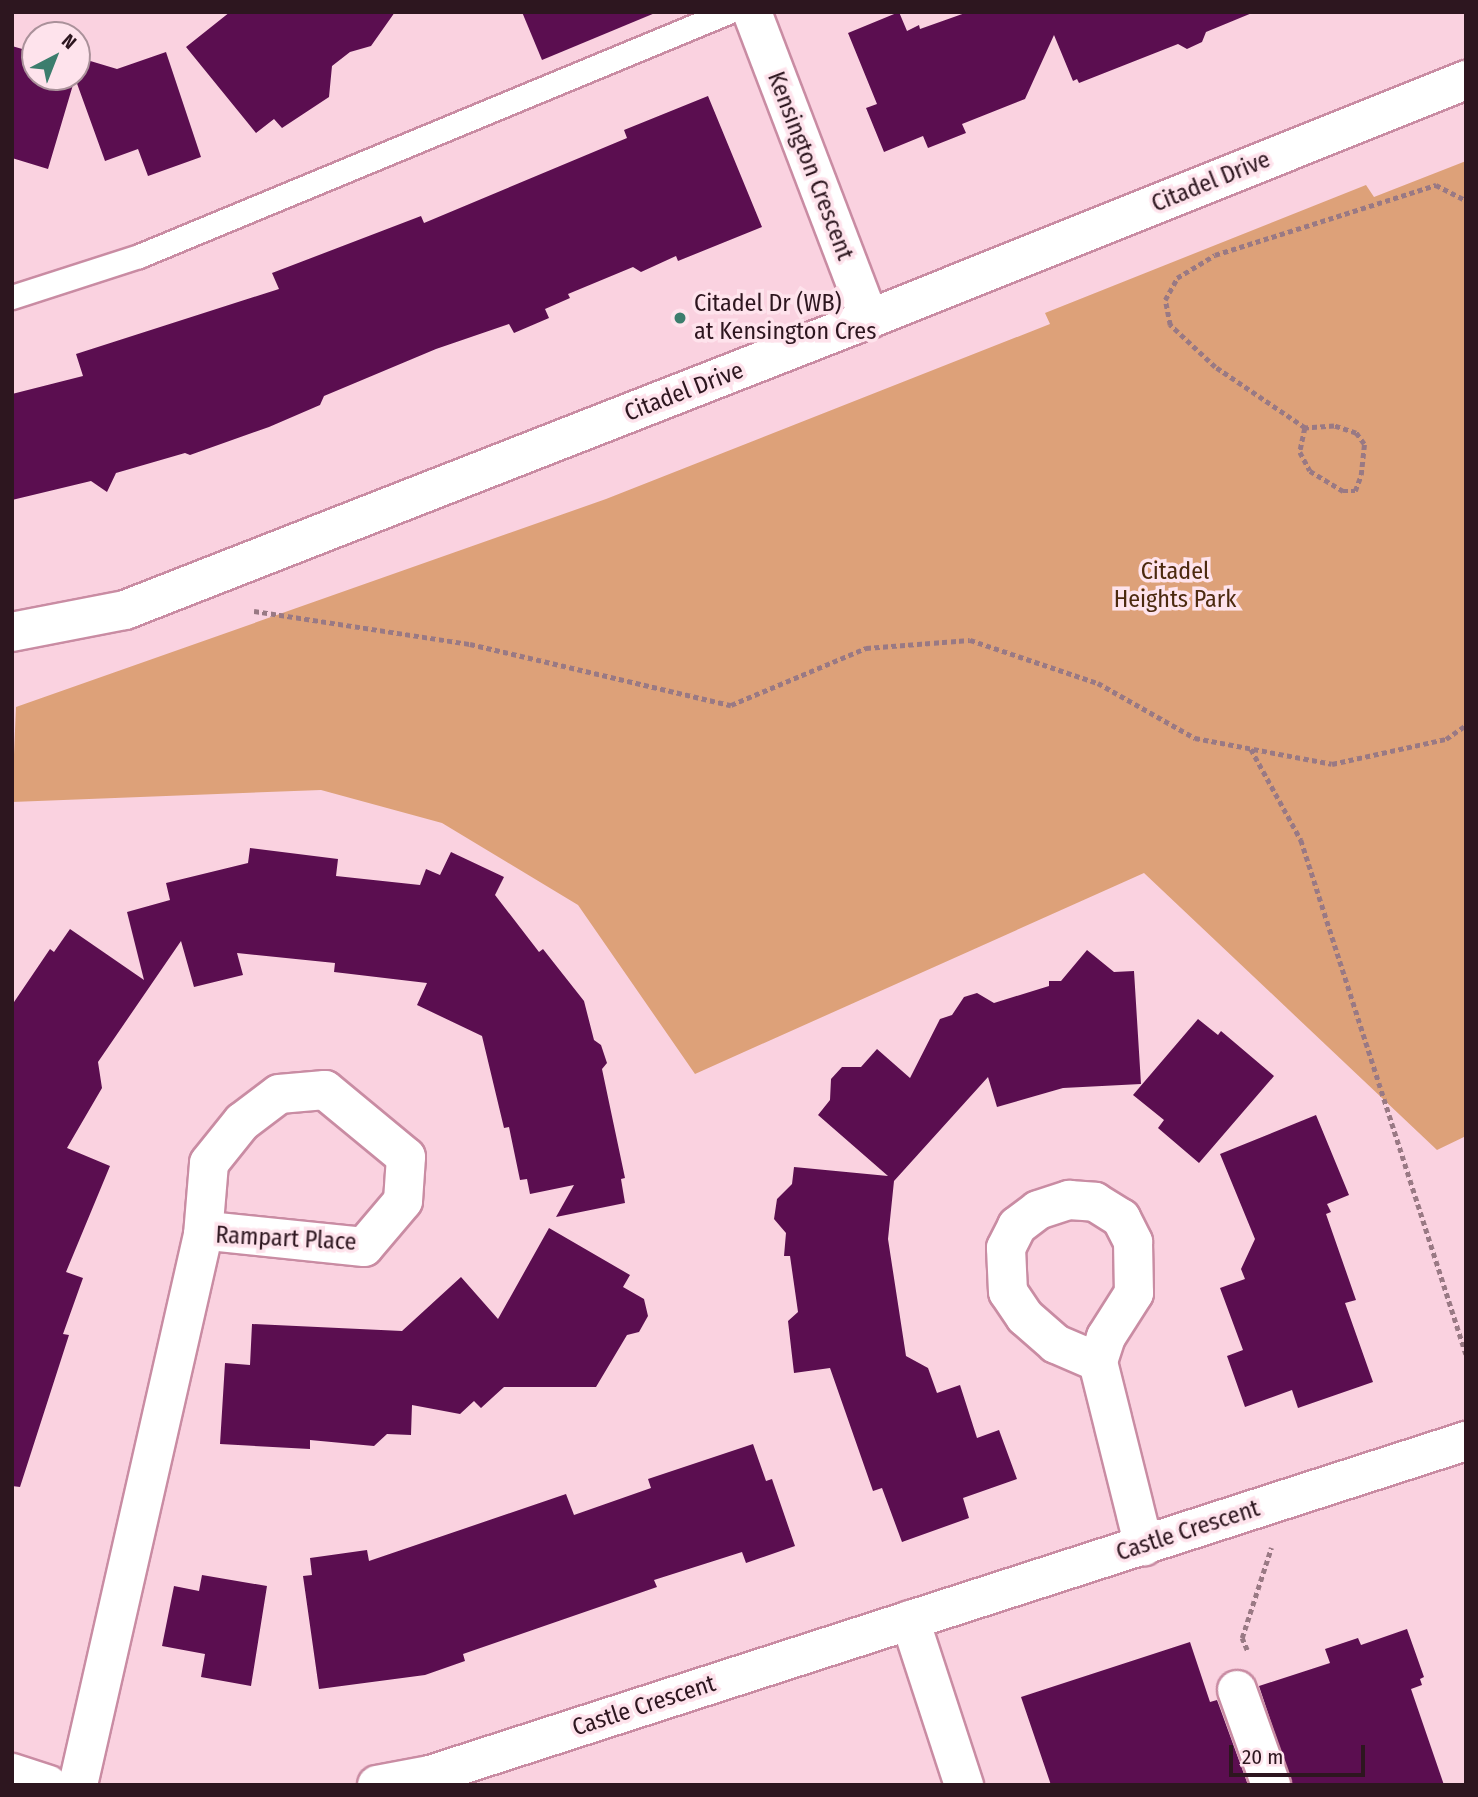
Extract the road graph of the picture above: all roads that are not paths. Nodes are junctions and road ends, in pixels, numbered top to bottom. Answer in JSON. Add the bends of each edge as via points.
{"nodes":[{"id":1,"x":729,"y":12,"type":"edge"},
{"id":2,"x":752,"y":12,"type":"edge"},
{"id":3,"x":1466,"y":80,"type":"edge"},
{"id":4,"x":12,"y":297,"type":"edge"},
{"id":5,"x":869,"y":319,"type":"junction"},
{"id":6,"x":12,"y":632,"type":"edge"},
{"id":7,"x":203,"y":1236,"type":"junction"},
{"id":8,"x":1098,"y":1362,"type":"dead end"},
{"id":9,"x":1466,"y":1441,"type":"edge"},
{"id":10,"x":1144,"y":1546,"type":"junction"},
{"id":11,"x":910,"y":1620,"type":"junction"},
{"id":12,"x":1237,"y":1690,"type":"dead end"},
{"id":13,"x":12,"y":1773,"type":"edge"},
{"id":14,"x":48,"y":1785,"type":"edge"},
{"id":15,"x":78,"y":1785,"type":"edge"},
{"id":16,"x":377,"y":1785,"type":"edge"},
{"id":17,"x":964,"y":1785,"type":"edge"},
{"id":18,"x":1270,"y":1785,"type":"edge"}],
"edges":[{"from":1,"to":4,"type":"lane","via":[[139,256]]},
{"from":2,"to":5,"type":"street","name":"Kensington Crescent"},
{"from":3,"to":5,"type":"street","name":"Citadel Drive"},
{"from":5,"to":6,"type":"street","name":"Citadel Drive","via":[[125,610]]},
{"from":7,"to":7,"type":"street","name":"Rampart Place","via":[[210,1231],[364,1247],[403,1201],[406,1157],[325,1090],[279,1094],[242,1122],[209,1163]]},
{"from":7,"to":15,"type":"street","name":"Rampart Place"},
{"from":8,"to":10,"type":"street"},
{"from":9,"to":10,"type":"street","name":"Castle Crescent"},
{"from":10,"to":11,"type":"street","name":"Castle Crescent"},
{"from":11,"to":16,"type":"street","name":"Castle Crescent","via":[[430,1775]]},
{"from":11,"to":17,"type":"street"},
{"from":12,"to":18,"type":"street"},
{"from":13,"to":14,"type":"street"}]}
